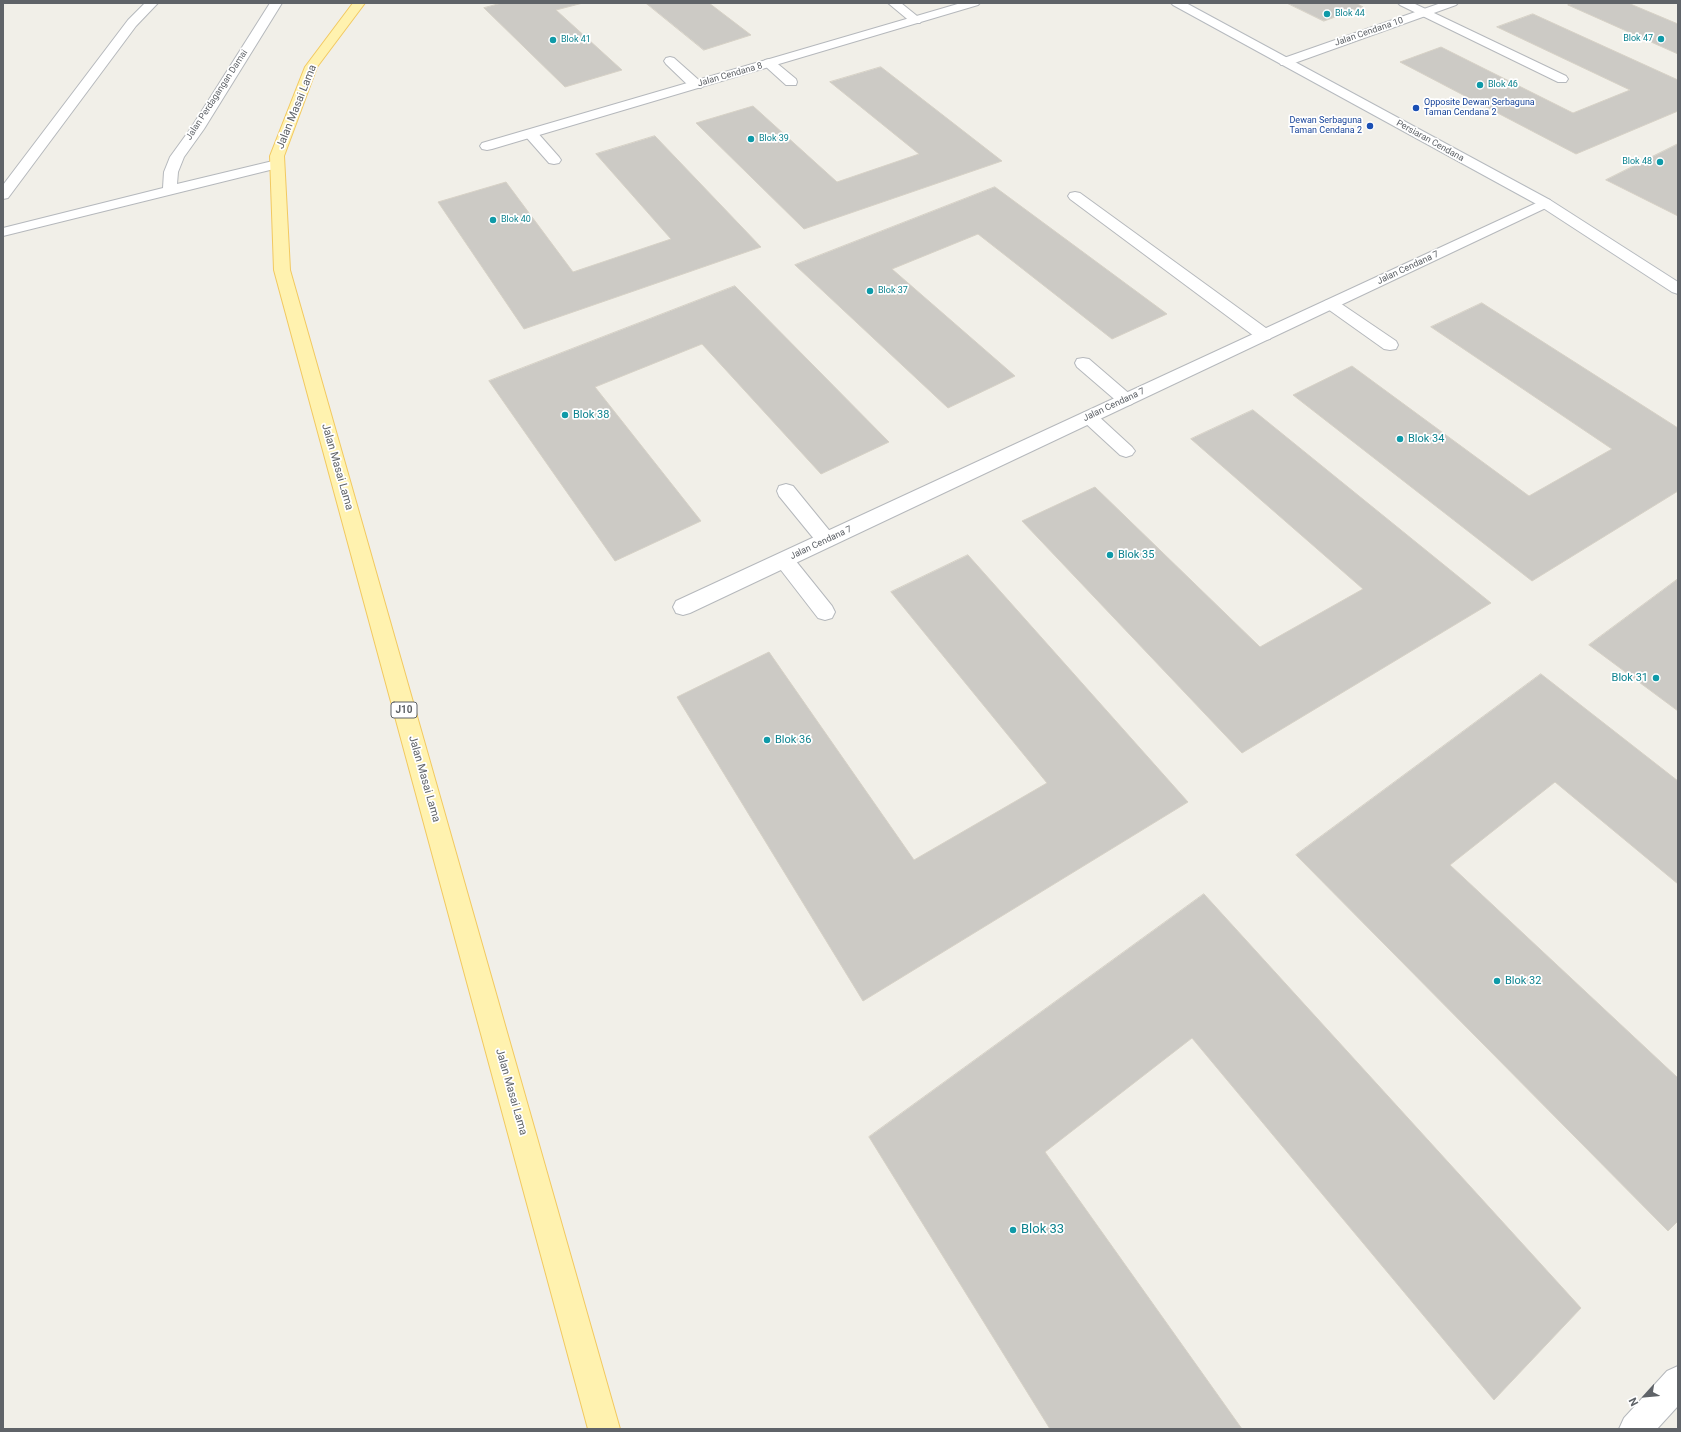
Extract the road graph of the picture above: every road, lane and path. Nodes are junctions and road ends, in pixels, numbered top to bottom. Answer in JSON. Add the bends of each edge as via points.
{"nodes":[{"id":1,"x":152,"y":3,"type":"edge"},
{"id":2,"x":276,"y":3,"type":"edge"},
{"id":3,"x":359,"y":3,"type":"edge"},
{"id":4,"x":894,"y":3,"type":"edge"},
{"id":5,"x":974,"y":3,"type":"edge"},
{"id":6,"x":1177,"y":3,"type":"edge"},
{"id":7,"x":1404,"y":3,"type":"edge"},
{"id":8,"x":1452,"y":3,"type":"edge"},
{"id":9,"x":1424,"y":13,"type":"junction"},
{"id":10,"x":916,"y":20,"type":"junction"},
{"id":11,"x":670,"y":61,"type":"dead end"},
{"id":12,"x":1285,"y":62,"type":"junction"},
{"id":13,"x":769,"y":63,"type":"junction"},
{"id":14,"x":1562,"y":79,"type":"dead end"},
{"id":15,"x":791,"y":82,"type":"dead end"},
{"id":16,"x":696,"y":85,"type":"junction"},
{"id":17,"x":531,"y":134,"type":"junction"},
{"id":18,"x":487,"y":146,"type":"dead end"},
{"id":19,"x":554,"y":160,"type":"dead end"},
{"id":20,"x":278,"y":164,"type":"junction"},
{"id":21,"x":170,"y":190,"type":"junction"},
{"id":22,"x":3,"y":195,"type":"edge"},
{"id":23,"x":1075,"y":196,"type":"dead end"},
{"id":24,"x":1545,"y":204,"type":"junction"},
{"id":25,"x":3,"y":232,"type":"edge"},
{"id":26,"x":1678,"y":289,"type":"edge"},
{"id":27,"x":1331,"y":304,"type":"junction"},
{"id":28,"x":1264,"y":335,"type":"junction"},
{"id":29,"x":1390,"y":345,"type":"dead end"},
{"id":30,"x":1084,"y":363,"type":"dead end"},
{"id":31,"x":1126,"y":400,"type":"junction"},
{"id":32,"x":1089,"y":417,"type":"junction"},
{"id":33,"x":1126,"y":451,"type":"dead end"},
{"id":34,"x":786,"y":491,"type":"dead end"},
{"id":35,"x":826,"y":540,"type":"junction"},
{"id":36,"x":784,"y":560,"type":"junction"},
{"id":37,"x":683,"y":607,"type":"dead end"},
{"id":38,"x":825,"y":612,"type":"dead end"},
{"id":39,"x":1678,"y":1382,"type":"edge"},
{"id":40,"x":604,"y":1429,"type":"edge"},
{"id":41,"x":1635,"y":1429,"type":"edge"}],
"edges":[{"from":1,"to":22,"type":"street","via":[[132,23]]},
{"from":2,"to":21,"type":"street","name":"Jalan Perdagangan Damai","via":[[177,157],[171,172]]},
{"from":3,"to":20,"type":"main road","name":"Jalan Masai Lama","number":"J10","via":[[311,67],[277,156]]},
{"from":4,"to":10,"type":"street"},
{"from":5,"to":10,"type":"street","name":"Jalan Cendana 8"},
{"from":6,"to":12,"type":"street","name":"Persiaran Cendana"},
{"from":7,"to":9,"type":"street"},
{"from":8,"to":9,"type":"street","name":"Jalan Cendana 10"},
{"from":9,"to":12,"type":"street","name":"Jalan Cendana 10"},
{"from":9,"to":14,"type":"street"},
{"from":10,"to":13,"type":"street","name":"Jalan Cendana 8"},
{"from":11,"to":16,"type":"street"},
{"from":12,"to":24,"type":"street","name":"Persiaran Cendana"},
{"from":13,"to":15,"type":"street"},
{"from":13,"to":16,"type":"street","name":"Jalan Cendana 8"},
{"from":16,"to":17,"type":"street","name":"Jalan Cendana 8"},
{"from":17,"to":18,"type":"street","name":"Jalan Cendana 8"},
{"from":17,"to":19,"type":"street"},
{"from":20,"to":21,"type":"street"},
{"from":20,"to":40,"type":"main road","name":"Jalan Masai Lama","number":"J10","via":[[282,270]]},
{"from":21,"to":25,"type":"street"},
{"from":23,"to":28,"type":"street"},
{"from":24,"to":26,"type":"street","name":"Persiaran Cendana","via":[[1581,224]]},
{"from":24,"to":27,"type":"street","name":"Jalan Cendana 7"},
{"from":27,"to":28,"type":"street","name":"Jalan Cendana 7"},
{"from":27,"to":29,"type":"street"},
{"from":28,"to":31,"type":"street","name":"Jalan Cendana 7"},
{"from":30,"to":31,"type":"street"},
{"from":31,"to":32,"type":"street","name":"Jalan Cendana 7"},
{"from":32,"to":33,"type":"street"},
{"from":32,"to":35,"type":"street","name":"Jalan Cendana 7"},
{"from":34,"to":35,"type":"street"},
{"from":35,"to":36,"type":"street","name":"Jalan Cendana 7"},
{"from":36,"to":37,"type":"street","name":"Jalan Cendana 7"},
{"from":36,"to":38,"type":"street"},
{"from":39,"to":41,"type":"street"}]}
